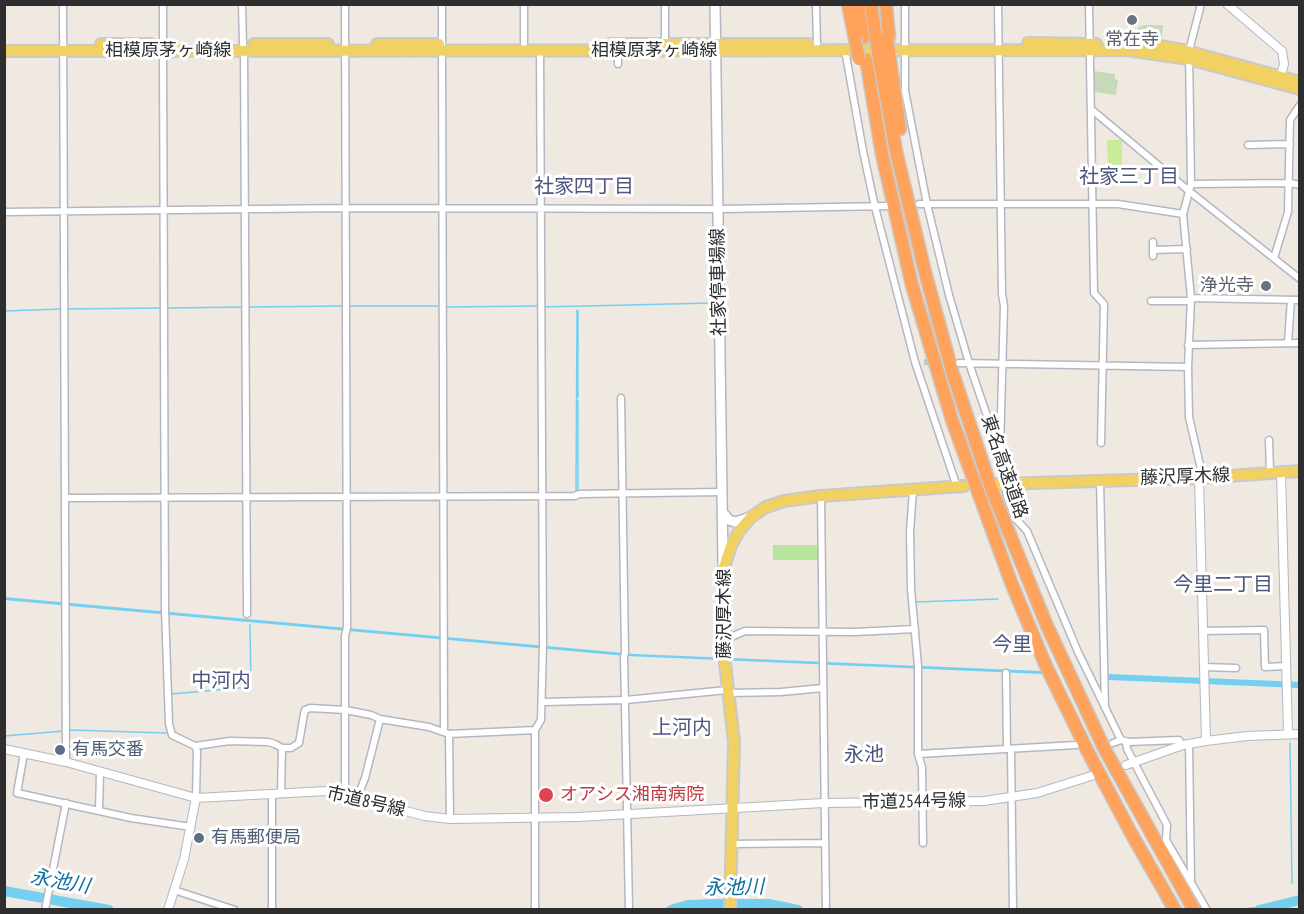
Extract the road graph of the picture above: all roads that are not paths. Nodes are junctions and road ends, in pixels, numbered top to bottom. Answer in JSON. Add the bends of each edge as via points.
{"nodes":[{"id":1,"x":63,"y":4,"type":"edge"},
{"id":2,"x":163,"y":4,"type":"edge"},
{"id":3,"x":242,"y":4,"type":"edge"},
{"id":4,"x":345,"y":4,"type":"edge"},
{"id":5,"x":441,"y":4,"type":"edge"},
{"id":6,"x":524,"y":4,"type":"edge"},
{"id":7,"x":664,"y":4,"type":"edge"},
{"id":8,"x":716,"y":4,"type":"edge"},
{"id":9,"x":816,"y":4,"type":"edge"},
{"id":10,"x":848,"y":4,"type":"edge"},
{"id":11,"x":858,"y":4,"type":"edge"},
{"id":12,"x":871,"y":4,"type":"edge"},
{"id":13,"x":885,"y":4,"type":"edge"},
{"id":14,"x":905,"y":4,"type":"edge"},
{"id":15,"x":998,"y":4,"type":"edge"},
{"id":16,"x":1089,"y":4,"type":"edge"},
{"id":17,"x":1201,"y":4,"type":"edge"},
{"id":18,"x":1227,"y":4,"type":"edge"},
{"id":19,"x":1235,"y":7,"type":"edge"},
{"id":20,"x":884,"y":38,"type":"junction"},
{"id":21,"x":859,"y":39,"type":"junction"},
{"id":22,"x":524,"y":43,"type":"junction"},
{"id":23,"x":4,"y":44,"type":"edge"},
{"id":24,"x":665,"y":44,"type":"junction"},
{"id":25,"x":817,"y":44,"type":"junction"},
{"id":26,"x":442,"y":47,"type":"junction"},
{"id":27,"x":905,"y":47,"type":"junction"},
{"id":28,"x":999,"y":47,"type":"junction"},
{"id":29,"x":1089,"y":47,"type":"junction"},
{"id":30,"x":63,"y":48,"type":"junction"},
{"id":31,"x":243,"y":48,"type":"junction"},
{"id":32,"x":344,"y":48,"type":"junction"},
{"id":33,"x":716,"y":48,"type":"junction"},
{"id":34,"x":540,"y":50,"type":"junction"},
{"id":35,"x":845,"y":50,"type":"junction"},
{"id":36,"x":4,"y":51,"type":"edge"},
{"id":37,"x":163,"y":51,"type":"junction"},
{"id":38,"x":618,"y":51,"type":"junction"},
{"id":39,"x":1189,"y":55,"type":"junction"},
{"id":40,"x":618,"y":64,"type":"dead end"},
{"id":41,"x":1280,"y":80,"type":"junction"},
{"id":42,"x":1299,"y":82,"type":"edge"},
{"id":43,"x":1299,"y":89,"type":"edge"},
{"id":44,"x":1299,"y":105,"type":"edge"},
{"id":45,"x":1090,"y":108,"type":"junction"},
{"id":46,"x":1290,"y":144,"type":"junction"},
{"id":47,"x":1248,"y":145,"type":"dead end"},
{"id":48,"x":1290,"y":183,"type":"junction"},
{"id":49,"x":1299,"y":185,"type":"edge"},
{"id":50,"x":1190,"y":188,"type":"junction"},
{"id":51,"x":1001,"y":203,"type":"junction"},
{"id":52,"x":923,"y":204,"type":"junction"},
{"id":53,"x":1092,"y":204,"type":"junction"},
{"id":54,"x":886,"y":206,"type":"dead end"},
{"id":55,"x":875,"y":207,"type":"junction"},
{"id":56,"x":345,"y":208,"type":"junction"},
{"id":57,"x":243,"y":209,"type":"junction"},
{"id":58,"x":443,"y":209,"type":"junction"},
{"id":59,"x":541,"y":209,"type":"junction"},
{"id":60,"x":718,"y":209,"type":"junction"},
{"id":61,"x":163,"y":210,"type":"junction"},
{"id":62,"x":64,"y":211,"type":"junction"},
{"id":63,"x":4,"y":212,"type":"edge"},
{"id":64,"x":1183,"y":214,"type":"junction"},
{"id":65,"x":1153,"y":249,"type":"dead end"},
{"id":66,"x":1187,"y":249,"type":"junction"},
{"id":67,"x":1274,"y":258,"type":"junction"},
{"id":68,"x":1299,"y":279,"type":"edge"},
{"id":69,"x":1191,"y":300,"type":"junction"},
{"id":70,"x":1291,"y":300,"type":"junction"},
{"id":71,"x":1299,"y":300,"type":"edge"},
{"id":72,"x":1151,"y":301,"type":"dead end"},
{"id":73,"x":1288,"y":342,"type":"junction"},
{"id":74,"x":1299,"y":343,"type":"edge"},
{"id":75,"x":1188,"y":345,"type":"junction"},
{"id":76,"x":915,"y":362,"type":"junction"},
{"id":77,"x":924,"y":362,"type":"tunnel mouth"},
{"id":78,"x":960,"y":363,"type":"tunnel mouth"},
{"id":79,"x":969,"y":363,"type":"junction"},
{"id":80,"x":1002,"y":363,"type":"junction"},
{"id":81,"x":1102,"y":365,"type":"junction"},
{"id":82,"x":1188,"y":367,"type":"junction"},
{"id":83,"x":621,"y":398,"type":"dead end"},
{"id":84,"x":1269,"y":440,"type":"dead end"},
{"id":85,"x":1101,"y":443,"type":"dead end"},
{"id":86,"x":1000,"y":454,"type":"junction"},
{"id":87,"x":1299,"y":471,"type":"edge"},
{"id":88,"x":1276,"y":473,"type":"junction"},
{"id":89,"x":1201,"y":478,"type":"junction"},
{"id":90,"x":1100,"y":480,"type":"junction"},
{"id":91,"x":998,"y":485,"type":"junction"},
{"id":92,"x":960,"y":486,"type":"joint"},
{"id":93,"x":913,"y":490,"type":"junction"},
{"id":94,"x":722,"y":492,"type":"junction"},
{"id":95,"x":623,"y":494,"type":"junction"},
{"id":96,"x":543,"y":496,"type":"junction"},
{"id":97,"x":821,"y":496,"type":"junction"},
{"id":98,"x":445,"y":497,"type":"junction"},
{"id":99,"x":66,"y":498,"type":"junction"},
{"id":100,"x":164,"y":498,"type":"junction"},
{"id":101,"x":245,"y":498,"type":"junction"},
{"id":102,"x":346,"y":498,"type":"junction"},
{"id":103,"x":723,"y":513,"type":"junction"},
{"id":104,"x":751,"y":517,"type":"junction"},
{"id":105,"x":723,"y":528,"type":"junction"},
{"id":106,"x":739,"y":531,"type":"junction"},
{"id":107,"x":723,"y":570,"type":"junction"},
{"id":108,"x":247,"y":614,"type":"dead end"},
{"id":109,"x":915,"y":628,"type":"junction"},
{"id":110,"x":1203,"y":631,"type":"junction"},
{"id":111,"x":823,"y":632,"type":"junction"},
{"id":112,"x":724,"y":637,"type":"junction"},
{"id":113,"x":1287,"y":666,"type":"junction"},
{"id":114,"x":1204,"y":667,"type":"junction"},
{"id":115,"x":1236,"y":668,"type":"dead end"},
{"id":116,"x":1006,"y":673,"type":"dead end"},
{"id":117,"x":823,"y":688,"type":"junction"},
{"id":118,"x":728,"y":691,"type":"junction"},
{"id":119,"x":626,"y":700,"type":"junction"},
{"id":120,"x":543,"y":702,"type":"junction"},
{"id":121,"x":346,"y":710,"type":"junction"},
{"id":122,"x":1105,"y":710,"type":"junction"},
{"id":123,"x":380,"y":719,"type":"junction"},
{"id":124,"x":535,"y":730,"type":"junction"},
{"id":125,"x":446,"y":733,"type":"junction"},
{"id":126,"x":1288,"y":734,"type":"junction"},
{"id":127,"x":1299,"y":734,"type":"edge"},
{"id":128,"x":1124,"y":741,"type":"junction"},
{"id":129,"x":1206,"y":741,"type":"junction"},
{"id":130,"x":1113,"y":743,"type":"dead end"},
{"id":131,"x":1076,"y":745,"type":"dead end"},
{"id":132,"x":1186,"y":745,"type":"junction"},
{"id":133,"x":195,"y":746,"type":"junction"},
{"id":134,"x":282,"y":748,"type":"junction"},
{"id":135,"x":4,"y":749,"type":"edge"},
{"id":136,"x":1009,"y":749,"type":"junction"},
{"id":137,"x":24,"y":753,"type":"junction"},
{"id":138,"x":918,"y":754,"type":"junction"},
{"id":139,"x":66,"y":762,"type":"junction"},
{"id":140,"x":1130,"y":764,"type":"junction"},
{"id":141,"x":100,"y":772,"type":"junction"},
{"id":142,"x":1091,"y":776,"type":"dead end"},
{"id":143,"x":272,"y":794,"type":"junction"},
{"id":144,"x":281,"y":794,"type":"junction"},
{"id":145,"x":345,"y":794,"type":"junction"},
{"id":146,"x":196,"y":798,"type":"junction"},
{"id":147,"x":357,"y":798,"type":"junction"},
{"id":148,"x":1012,"y":798,"type":"junction"},
{"id":149,"x":922,"y":802,"type":"junction"},
{"id":150,"x":66,"y":803,"type":"junction"},
{"id":151,"x":824,"y":803,"type":"junction"},
{"id":152,"x":733,"y":808,"type":"junction"},
{"id":153,"x":99,"y":811,"type":"junction"},
{"id":154,"x":627,"y":814,"type":"junction"},
{"id":155,"x":535,"y":818,"type":"junction"},
{"id":156,"x":450,"y":819,"type":"junction"},
{"id":157,"x":191,"y":827,"type":"junction"},
{"id":158,"x":731,"y":843,"type":"junction"},
{"id":159,"x":825,"y":843,"type":"junction"},
{"id":160,"x":923,"y":843,"type":"dead end"},
{"id":161,"x":1191,"y":882,"type":"junction"},
{"id":162,"x":174,"y":890,"type":"junction"},
{"id":163,"x":730,"y":904,"type":"edge"},
{"id":164,"x":46,"y":908,"type":"edge"},
{"id":165,"x":168,"y":909,"type":"edge"},
{"id":166,"x":235,"y":909,"type":"edge"},
{"id":167,"x":272,"y":909,"type":"edge"},
{"id":168,"x":535,"y":909,"type":"edge"},
{"id":169,"x":629,"y":909,"type":"edge"},
{"id":170,"x":826,"y":909,"type":"edge"},
{"id":171,"x":1013,"y":909,"type":"edge"},
{"id":172,"x":1175,"y":909,"type":"edge"},
{"id":173,"x":1194,"y":909,"type":"edge"},
{"id":174,"x":1207,"y":909,"type":"edge"}],
"edges":[{"from":1,"to":30,"type":"street"},
{"from":2,"to":37,"type":"street"},
{"from":3,"to":31,"type":"street"},
{"from":4,"to":32,"type":"street"},
{"from":5,"to":26,"type":"street"},
{"from":6,"to":22,"type":"street"},
{"from":7,"to":24,"type":"street"},
{"from":8,"to":33,"type":"main road","name":"社家停車場線"},
{"from":9,"to":25,"type":"street"},
{"from":10,"to":21,"type":"highway"},
{"from":11,"to":21,"type":"highway","name":"東名高速道路"},
{"from":12,"to":20,"type":"highway","name":"東名高速道路"},
{"from":13,"to":20,"type":"highway"},
{"from":14,"to":27,"type":"street"},
{"from":15,"to":28,"type":"street"},
{"from":16,"to":29,"type":"street"},
{"from":17,"to":39,"type":"street"},
{"from":18,"to":19,"type":"street"},
{"from":19,"to":41,"type":"street","via":[[1279,48],[1284,61]]},
{"from":20,"to":91,"type":"highway","name":"東名高速道路","bridge":true,"via":[[896,152],[925,272],[952,371]]},
{"from":21,"to":172,"type":"highway","name":"東名高速道路","via":[[901,241],[927,339],[977,489],[1046,666],[1089,754]]},
{"from":22,"to":24,"type":"main road","name":"相模原茅ヶ崎線"},
{"from":22,"to":26,"type":"main road","name":"相模原茅ヶ崎線"},
{"from":23,"to":30,"type":"main road","name":"相模原茅ヶ崎線"},
{"from":24,"to":33,"type":"main road","name":"相模原茅ヶ崎線"},
{"from":25,"to":27,"type":"main road","name":"相模原茅ヶ崎線"},
{"from":25,"to":33,"type":"main road","name":"相模原茅ヶ崎線"},
{"from":26,"to":32,"type":"main road","name":"相模原茅ヶ崎線"},
{"from":26,"to":34,"type":"main road","name":"相模原茅ヶ崎線"},
{"from":26,"to":58,"type":"street"},
{"from":27,"to":28,"type":"main road","name":"相模原茅ヶ崎線"},
{"from":27,"to":35,"type":"main road","name":"相模原茅ヶ崎線"},
{"from":27,"to":52,"type":"street","via":[[906,102]]},
{"from":28,"to":29,"type":"main road","name":"相模原茅ヶ崎線"},
{"from":28,"to":51,"type":"street"},
{"from":29,"to":39,"type":"main road","name":"相模原茅ヶ崎線","via":[[1128,43]]},
{"from":29,"to":45,"type":"street"},
{"from":30,"to":36,"type":"main road","name":"相模原茅ヶ崎線"},
{"from":30,"to":37,"type":"main road","name":"相模原茅ヶ崎線"},
{"from":30,"to":62,"type":"street"},
{"from":31,"to":32,"type":"main road","name":"相模原茅ヶ崎線"},
{"from":31,"to":37,"type":"main road","name":"相模原茅ヶ崎線"},
{"from":31,"to":57,"type":"street"},
{"from":32,"to":56,"type":"street"},
{"from":33,"to":35,"type":"main road","name":"相模原茅ヶ崎線"},
{"from":33,"to":38,"type":"main road","name":"相模原茅ヶ崎線"},
{"from":33,"to":60,"type":"main road","name":"社家停車場線"},
{"from":34,"to":38,"type":"main road","name":"相模原茅ヶ崎線"},
{"from":34,"to":59,"type":"street"},
{"from":35,"to":55,"type":"street"},
{"from":37,"to":61,"type":"street"},
{"from":38,"to":40,"type":"street"},
{"from":39,"to":41,"type":"main road","name":"相模原茅ヶ崎線"},
{"from":39,"to":50,"type":"street"},
{"from":41,"to":42,"type":"main road","name":"相模原茅ヶ崎線"},
{"from":41,"to":43,"type":"main road","name":"相模原茅ヶ崎線"},
{"from":44,"to":46,"type":"street","via":[[1290,120]]},
{"from":45,"to":50,"type":"street"},
{"from":45,"to":53,"type":"street"},
{"from":46,"to":47,"type":"street"},
{"from":46,"to":48,"type":"street"},
{"from":48,"to":49,"type":"street"},
{"from":48,"to":50,"type":"street"},
{"from":48,"to":67,"type":"street","via":[[1288,212]]},
{"from":50,"to":64,"type":"street"},
{"from":50,"to":67,"type":"street"},
{"from":51,"to":52,"type":"street"},
{"from":51,"to":53,"type":"street"},
{"from":51,"to":80,"type":"street"},
{"from":52,"to":79,"type":"street"},
{"from":53,"to":64,"type":"street"},
{"from":53,"to":81,"type":"street","via":[[1094,293],[1103,302]]},
{"from":54,"to":55,"type":"street"},
{"from":55,"to":60,"type":"street"},
{"from":55,"to":76,"type":"street"},
{"from":56,"to":57,"type":"street"},
{"from":56,"to":58,"type":"street"},
{"from":56,"to":102,"type":"street"},
{"from":57,"to":61,"type":"street"},
{"from":57,"to":101,"type":"street"},
{"from":58,"to":59,"type":"street"},
{"from":58,"to":98,"type":"street"},
{"from":59,"to":60,"type":"street"},
{"from":59,"to":96,"type":"street"},
{"from":60,"to":94,"type":"main road","name":"社家停車場線"},
{"from":61,"to":62,"type":"street"},
{"from":61,"to":100,"type":"street"},
{"from":62,"to":63,"type":"street"},
{"from":62,"to":99,"type":"street"},
{"from":64,"to":66,"type":"street"},
{"from":65,"to":66,"type":"street"},
{"from":66,"to":69,"type":"street"},
{"from":67,"to":68,"type":"street"},
{"from":69,"to":70,"type":"street"},
{"from":69,"to":72,"type":"street"},
{"from":69,"to":75,"type":"street"},
{"from":70,"to":71,"type":"street"},
{"from":70,"to":73,"type":"street"},
{"from":73,"to":74,"type":"street"},
{"from":73,"to":75,"type":"street"},
{"from":75,"to":82,"type":"street"},
{"from":76,"to":77,"type":"street"},
{"from":76,"to":92,"type":"street"},
{"from":78,"to":79,"type":"street"},
{"from":79,"to":80,"type":"street"},
{"from":79,"to":86,"type":"street"},
{"from":80,"to":81,"type":"street"},
{"from":80,"to":86,"type":"street"},
{"from":81,"to":82,"type":"street"},
{"from":81,"to":85,"type":"street"},
{"from":82,"to":89,"type":"street","via":[[1190,417]]},
{"from":83,"to":95,"type":"street"},
{"from":84,"to":88,"type":"street"},
{"from":86,"to":91,"type":"street"},
{"from":87,"to":88,"type":"main road","name":"藤沢厚木線"},
{"from":88,"to":89,"type":"main road","name":"藤沢厚木線"},
{"from":88,"to":113,"type":"street"},
{"from":89,"to":90,"type":"main road","name":"藤沢厚木線"},
{"from":89,"to":110,"type":"street"},
{"from":90,"to":91,"type":"main road","name":"藤沢厚木線"},
{"from":90,"to":122,"type":"street"},
{"from":91,"to":122,"type":"street","via":[[1027,531]]},
{"from":91,"to":173,"type":"highway","name":"東名高速道路","via":[[1005,525],[1047,626],[1104,748]]},
{"from":92,"to":93,"type":"main road","name":"藤沢厚木線"},
{"from":93,"to":97,"type":"main road","name":"藤沢厚木線"},
{"from":93,"to":109,"type":"street","via":[[910,531]]},
{"from":94,"to":95,"type":"street"},
{"from":94,"to":103,"type":"main road","name":"社家停車場線"},
{"from":95,"to":96,"type":"street"},
{"from":95,"to":119,"type":"street"},
{"from":96,"to":98,"type":"street"},
{"from":96,"to":120,"type":"street"},
{"from":97,"to":104,"type":"main road","name":"藤沢厚木線","via":[[777,503]]},
{"from":97,"to":111,"type":"street"},
{"from":98,"to":102,"type":"street"},
{"from":98,"to":125,"type":"street"},
{"from":99,"to":100,"type":"street"},
{"from":99,"to":139,"type":"street"},
{"from":100,"to":101,"type":"street"},
{"from":100,"to":133,"type":"street","via":[[170,730],[176,738]]},
{"from":101,"to":102,"type":"street"},
{"from":101,"to":108,"type":"street"},
{"from":102,"to":121,"type":"street"},
{"from":103,"to":104,"type":"main road","via":[[735,522]]},
{"from":103,"to":105,"type":"main road","name":"社家停車場線"},
{"from":104,"to":106,"type":"main road","name":"藤沢厚木線"},
{"from":105,"to":106,"type":"main road","via":[[730,534]]},
{"from":105,"to":107,"type":"main road","name":"社家停車場線"},
{"from":106,"to":107,"type":"main road","name":"藤沢厚木線"},
{"from":107,"to":112,"type":"main road","name":"藤沢厚木線"},
{"from":109,"to":111,"type":"street"},
{"from":109,"to":138,"type":"street"},
{"from":110,"to":113,"type":"street","via":[[1264,630],[1265,667]]},
{"from":110,"to":114,"type":"street"},
{"from":111,"to":112,"type":"street","via":[[745,631]]},
{"from":111,"to":117,"type":"street"},
{"from":112,"to":118,"type":"main road","name":"藤沢厚木線"},
{"from":113,"to":126,"type":"street"},
{"from":114,"to":115,"type":"street"},
{"from":114,"to":129,"type":"street"},
{"from":116,"to":136,"type":"street"},
{"from":117,"to":118,"type":"street"},
{"from":117,"to":151,"type":"street"},
{"from":118,"to":119,"type":"street"},
{"from":118,"to":152,"type":"main road","name":"藤沢厚木線","via":[[734,742]]},
{"from":119,"to":120,"type":"street"},
{"from":119,"to":154,"type":"street"},
{"from":120,"to":124,"type":"street","via":[[540,724]]},
{"from":121,"to":123,"type":"street"},
{"from":121,"to":134,"type":"street","via":[[308,709],[299,742],[294,747]]},
{"from":121,"to":145,"type":"street"},
{"from":122,"to":128,"type":"street"},
{"from":123,"to":125,"type":"street"},
{"from":123,"to":147,"type":"street"},
{"from":124,"to":125,"type":"street"},
{"from":124,"to":155,"type":"street"},
{"from":125,"to":156,"type":"street"},
{"from":126,"to":127,"type":"street"},
{"from":126,"to":129,"type":"street"},
{"from":128,"to":130,"type":"street"},
{"from":128,"to":132,"type":"street","via":[[1179,740]]},
{"from":128,"to":140,"type":"street"},
{"from":129,"to":132,"type":"street"},
{"from":131,"to":136,"type":"street"},
{"from":132,"to":140,"type":"street"},
{"from":132,"to":161,"type":"street"},
{"from":133,"to":134,"type":"street","via":[[251,742]]},
{"from":133,"to":146,"type":"street"},
{"from":134,"to":144,"type":"street"},
{"from":135,"to":137,"type":"street","name":"市道8号線"},
{"from":136,"to":138,"type":"street"},
{"from":136,"to":148,"type":"street"},
{"from":137,"to":139,"type":"street","name":"市道8号線"},
{"from":137,"to":150,"type":"street","via":[[17,792]]},
{"from":138,"to":149,"type":"street"},
{"from":139,"to":141,"type":"street","name":"市道8号線"},
{"from":140,"to":161,"type":"street","via":[[1167,825],[1166,840]]},
{"from":141,"to":146,"type":"street","name":"市道8号線"},
{"from":141,"to":153,"type":"street"},
{"from":142,"to":148,"type":"street","name":"市道2544号線"},
{"from":143,"to":144,"type":"street","name":"市道8号線"},
{"from":143,"to":146,"type":"street","name":"市道8号線"},
{"from":143,"to":167,"type":"street"},
{"from":144,"to":145,"type":"street","name":"市道8号線","via":[[318,790]]},
{"from":145,"to":147,"type":"street","name":"市道8号線"},
{"from":146,"to":157,"type":"street"},
{"from":147,"to":156,"type":"street","name":"市道8号線"},
{"from":148,"to":149,"type":"street","name":"市道2544号線"},
{"from":148,"to":171,"type":"street"},
{"from":149,"to":151,"type":"street","name":"市道2544号線"},
{"from":149,"to":160,"type":"street"},
{"from":150,"to":153,"type":"street"},
{"from":150,"to":164,"type":"street"},
{"from":151,"to":152,"type":"street","name":"市道2544号線"},
{"from":151,"to":159,"type":"street"},
{"from":152,"to":154,"type":"street","name":"市道8号線"},
{"from":152,"to":158,"type":"main road","name":"藤沢厚木線"},
{"from":153,"to":157,"type":"street"},
{"from":154,"to":155,"type":"street","name":"市道8号線"},
{"from":154,"to":169,"type":"street"},
{"from":155,"to":156,"type":"street","name":"市道8号線"},
{"from":155,"to":168,"type":"street"},
{"from":157,"to":162,"type":"street"},
{"from":158,"to":159,"type":"street"},
{"from":158,"to":163,"type":"main road","name":"藤沢厚木線"},
{"from":159,"to":170,"type":"street"},
{"from":161,"to":174,"type":"street"},
{"from":162,"to":165,"type":"street"},
{"from":162,"to":166,"type":"street"}]}
